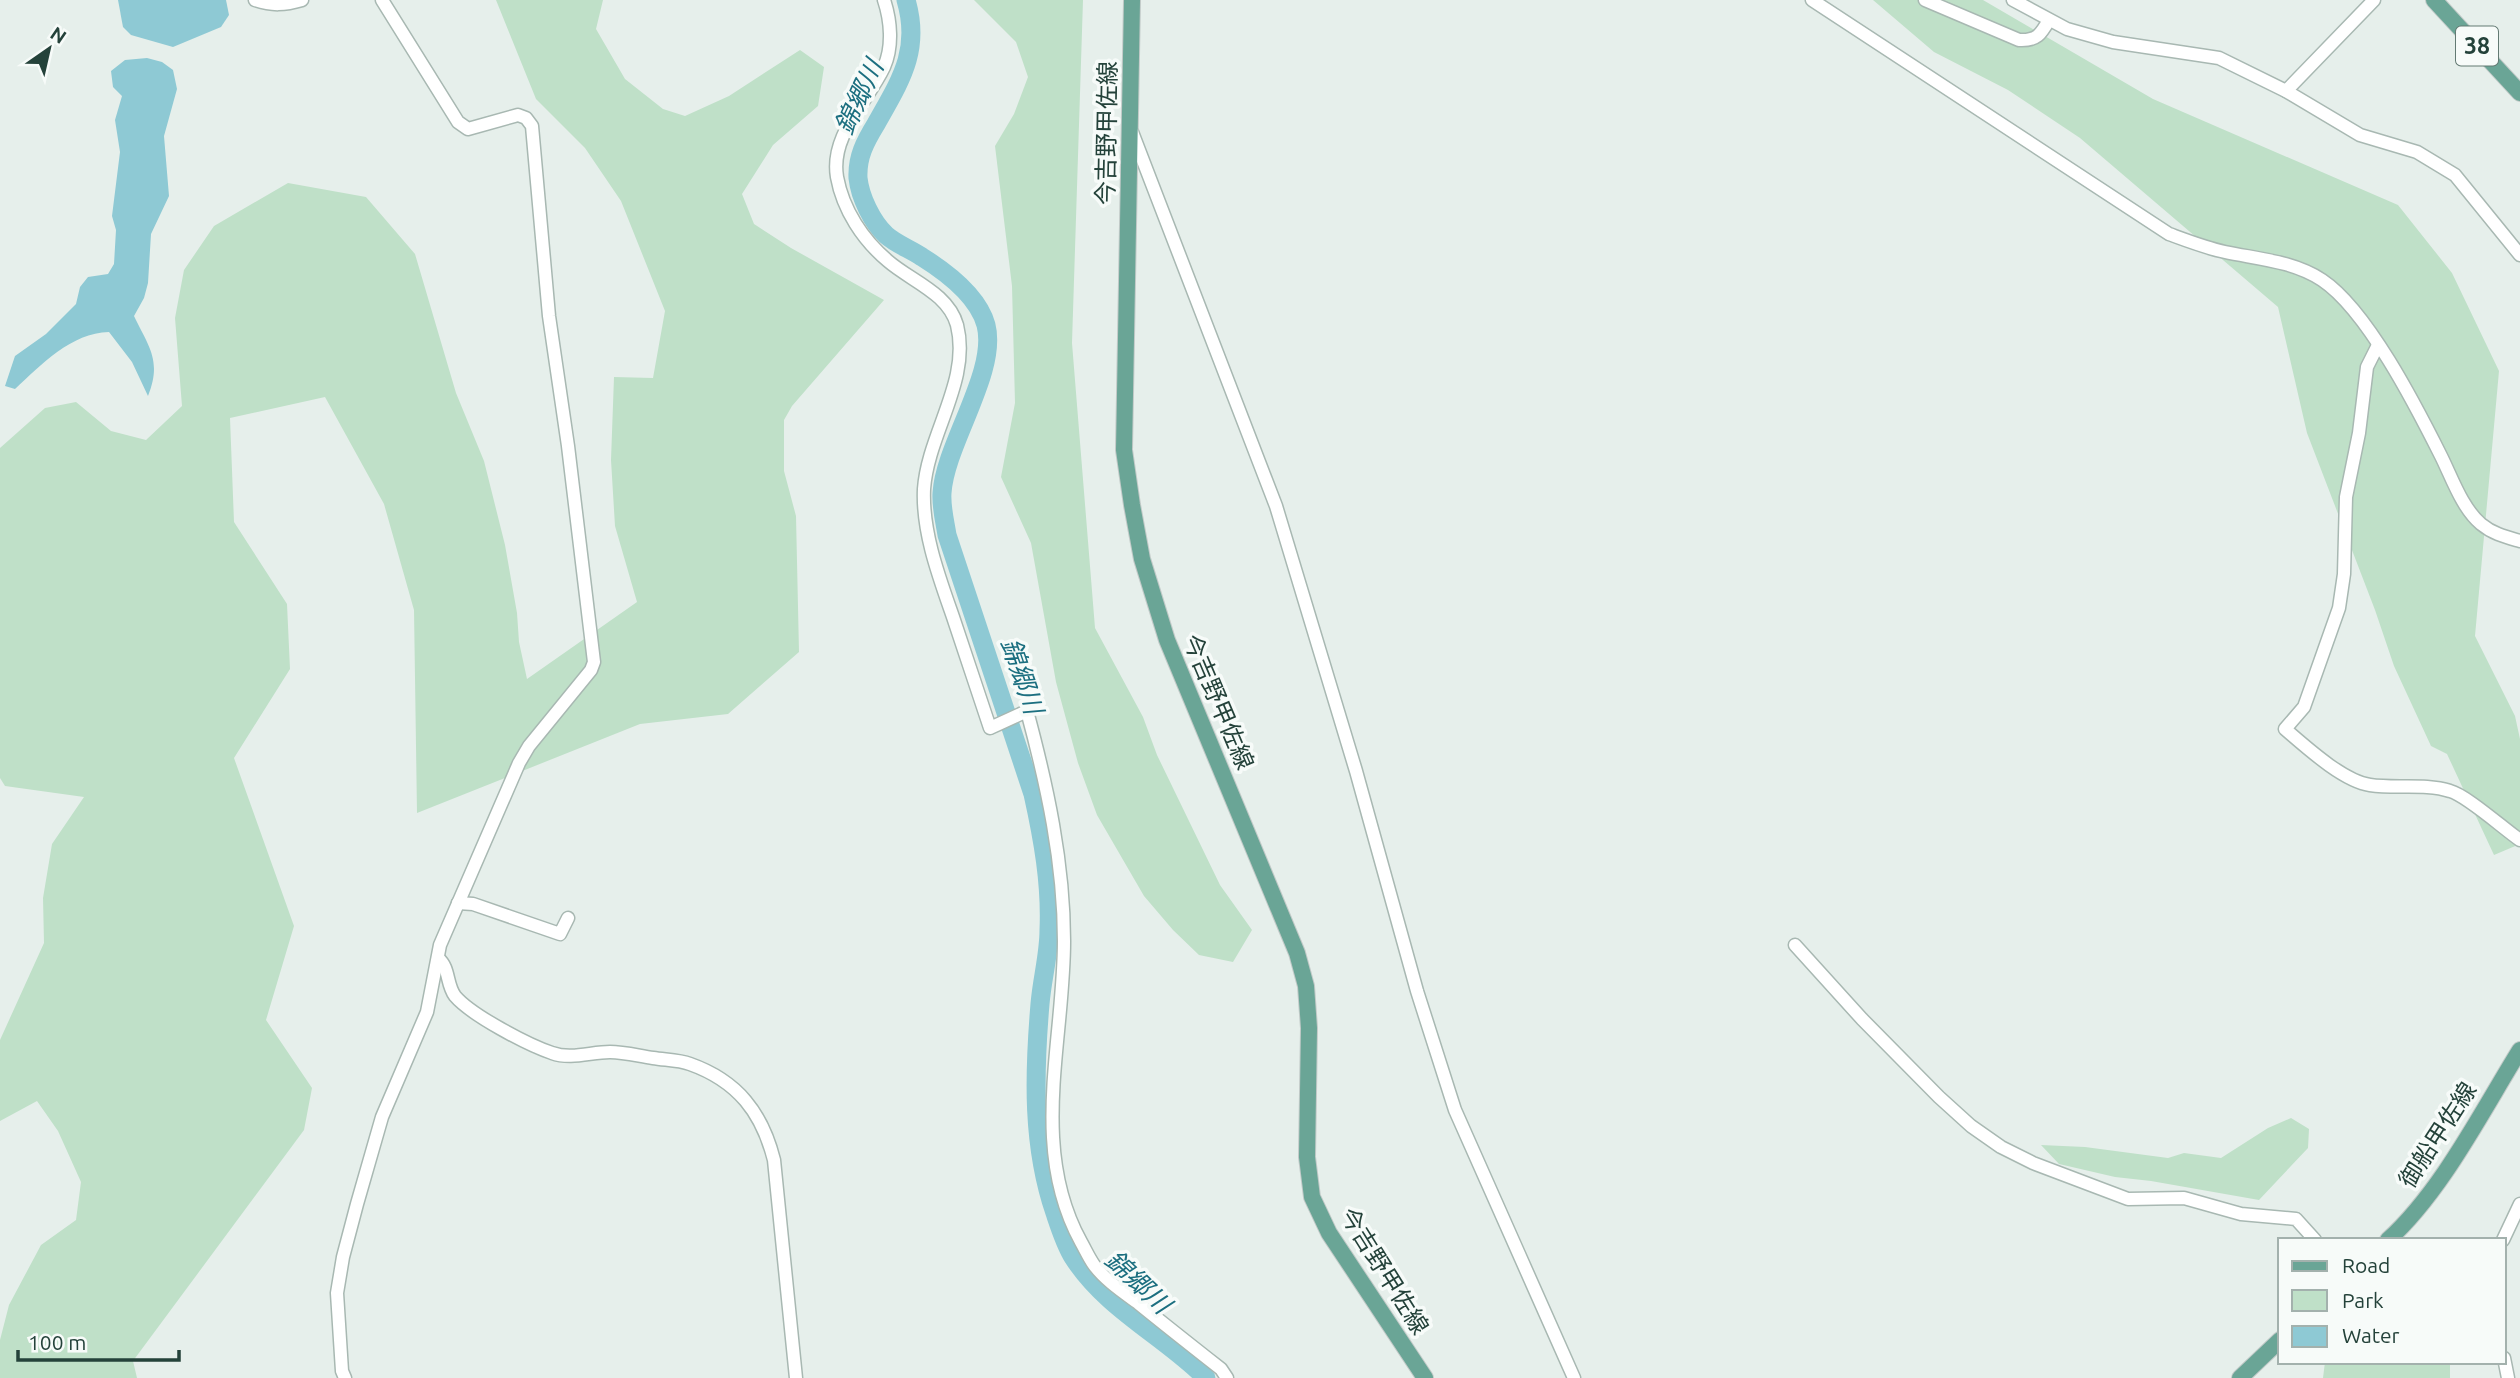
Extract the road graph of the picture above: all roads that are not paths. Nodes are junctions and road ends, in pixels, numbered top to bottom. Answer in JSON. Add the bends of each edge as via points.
{"nodes":[{"id":1,"x":256,"y":0,"type":"edge"},
{"id":2,"x":302,"y":0,"type":"edge"},
{"id":3,"x":382,"y":0,"type":"edge"},
{"id":4,"x":884,"y":0,"type":"edge"},
{"id":5,"x":1132,"y":0,"type":"edge"},
{"id":6,"x":1812,"y":0,"type":"edge"},
{"id":7,"x":1924,"y":0,"type":"edge"},
{"id":8,"x":2013,"y":0,"type":"edge"},
{"id":9,"x":2374,"y":0,"type":"edge"},
{"id":10,"x":2434,"y":0,"type":"edge"},
{"id":11,"x":2049,"y":20,"type":"junction"},
{"id":12,"x":2286,"y":91,"type":"junction"},
{"id":13,"x":2520,"y":93,"type":"edge"},
{"id":14,"x":1130,"y":126,"type":"junction"},
{"id":15,"x":2520,"y":255,"type":"edge"},
{"id":16,"x":2378,"y":345,"type":"junction"},
{"id":17,"x":2520,"y":541,"type":"edge"},
{"id":18,"x":2520,"y":840,"type":"edge"},
{"id":19,"x":458,"y":903,"type":"junction"},
{"id":20,"x":568,"y":918,"type":"dead end"},
{"id":21,"x":1796,"y":945,"type":"dead end"},
{"id":22,"x":438,"y":958,"type":"junction"},
{"id":23,"x":2520,"y":1050,"type":"edge"},
{"id":24,"x":2520,"y":1204,"type":"edge"},
{"id":25,"x":2313,"y":1238,"type":"edge"},
{"id":26,"x":2390,"y":1238,"type":"edge"},
{"id":27,"x":2504,"y":1238,"type":"edge"},
{"id":28,"x":2278,"y":1342,"type":"edge"},
{"id":29,"x":342,"y":1376,"type":"edge"},
{"id":30,"x":796,"y":1378,"type":"edge"},
{"id":31,"x":1227,"y":1378,"type":"edge"},
{"id":32,"x":1425,"y":1378,"type":"edge"},
{"id":33,"x":1574,"y":1378,"type":"edge"},
{"id":34,"x":2240,"y":1378,"type":"edge"}],
"edges":[{"from":1,"to":2,"type":"street","via":[[285,5]]},
{"from":3,"to":19,"type":"street","via":[[458,122],[468,130],[518,115],[532,125],[549,316],[594,648],[591,670],[519,763]]},
{"from":4,"to":31,"type":"street","via":[[890,47],[885,66],[837,150],[837,176],[845,205],[860,232],[888,261],[944,302],[956,321],[958,370],[931,452],[925,510],[936,568],[990,728],[1027,711],[1042,767],[1063,913],[1061,1010],[1052,1084],[1052,1142],[1060,1192],[1070,1223],[1094,1265]]},
{"from":5,"to":14,"type":"main road","name":"今吉野甲佐線"},
{"from":6,"to":16,"type":"street","via":[[2169,234],[2223,252],[2290,264],[2322,280],[2345,300]]},
{"from":7,"to":11,"type":"street","via":[[2019,40],[2039,36]]},
{"from":8,"to":11,"type":"street"},
{"from":9,"to":12,"type":"street"},
{"from":10,"to":13,"type":"main road","number":"38"},
{"from":11,"to":12,"type":"street","via":[[2113,42],[2219,58]]},
{"from":12,"to":15,"type":"street","via":[[2360,135],[2417,152],[2455,175]]},
{"from":14,"to":32,"type":"main road","name":"今吉野甲佐線","via":[[1124,450],[1142,559],[1167,639],[1297,953],[1306,986],[1307,1157],[1312,1196],[1329,1233]]},
{"from":14,"to":33,"type":"street","via":[[1276,506],[1455,1110]]},
{"from":16,"to":17,"type":"street","via":[[2464,502],[2493,533]]},
{"from":16,"to":18,"type":"street","via":[[2367,367],[2346,497],[2339,608],[2304,707],[2285,729],[2312,752],[2366,785],[2452,791]]},
{"from":19,"to":20,"type":"street","via":[[560,934]]},
{"from":19,"to":22,"type":"street"},
{"from":21,"to":25,"type":"street","via":[[1939,1097],[2000,1147],[2128,1199],[2184,1198],[2241,1214],[2296,1219]]},
{"from":22,"to":29,"type":"street","via":[[427,1012],[383,1117],[343,1257],[337,1293]]},
{"from":22,"to":30,"type":"street","via":[[457,998],[509,1034],[569,1056],[611,1052],[688,1064],[712,1074],[753,1107],[768,1134],[774,1160]]},
{"from":23,"to":26,"type":"main road","name":"御船甲佐線","via":[[2428,1195]]},
{"from":24,"to":27,"type":"street"},
{"from":28,"to":34,"type":"main road"}]}
